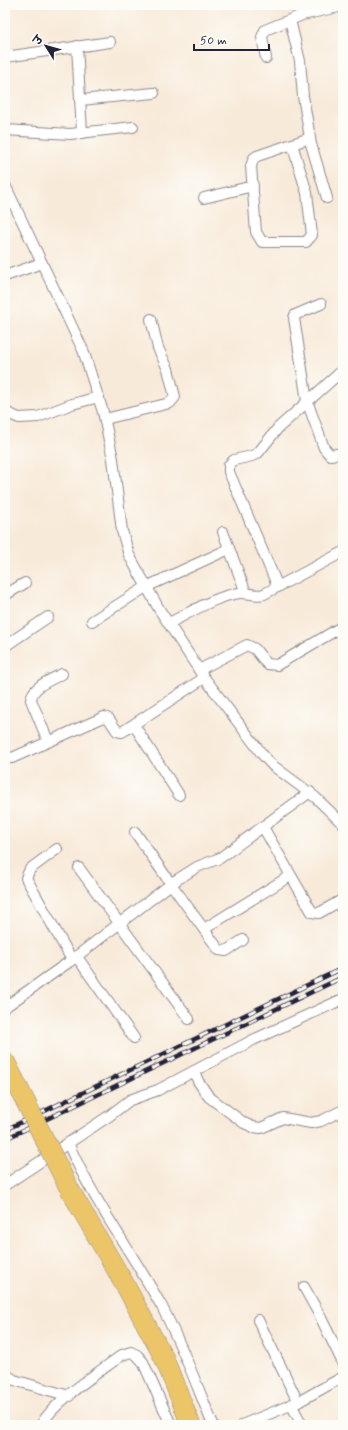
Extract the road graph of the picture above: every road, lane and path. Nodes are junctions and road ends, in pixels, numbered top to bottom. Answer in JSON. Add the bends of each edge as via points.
{"nodes":[{"id":1,"x":343,"y":6,"type":"edge"},
{"id":2,"x":290,"y":20,"type":"junction"},
{"id":3,"x":110,"y":42,"type":"dead end"},
{"id":4,"x":77,"y":46,"type":"junction"},
{"id":5,"x":5,"y":57,"type":"edge"},
{"id":6,"x":266,"y":58,"type":"dead end"},
{"id":7,"x":154,"y":93,"type":"dead end"},
{"id":8,"x":80,"y":100,"type":"junction"},
{"id":9,"x":133,"y":127,"type":"dead end"},
{"id":10,"x":5,"y":130,"type":"edge"},
{"id":11,"x":82,"y":133,"type":"junction"},
{"id":12,"x":310,"y":138,"type":"junction"},
{"id":13,"x":292,"y":144,"type":"junction"},
{"id":14,"x":253,"y":186,"type":"junction"},
{"id":15,"x":6,"y":188,"type":"edge"},
{"id":16,"x":204,"y":198,"type":"dead end"},
{"id":17,"x":327,"y":198,"type":"dead end"},
{"id":18,"x":42,"y":263,"type":"junction"},
{"id":19,"x":5,"y":276,"type":"edge"},
{"id":20,"x":321,"y":304,"type":"dead end"},
{"id":21,"x":151,"y":319,"type":"dead end"},
{"id":22,"x":343,"y":370,"type":"edge"},
{"id":23,"x":99,"y":397,"type":"junction"},
{"id":24,"x":307,"y":401,"type":"junction"},
{"id":25,"x":5,"y":412,"type":"edge"},
{"id":26,"x":105,"y":419,"type":"junction"},
{"id":27,"x":343,"y":453,"type":"edge"},
{"id":28,"x":223,"y":532,"type":"dead end"},
{"id":29,"x":229,"y":549,"type":"junction"},
{"id":30,"x":343,"y":552,"type":"edge"},
{"id":31,"x":25,"y":582,"type":"dead end"},
{"id":32,"x":278,"y":587,"type":"junction"},
{"id":33,"x":146,"y":588,"type":"junction"},
{"id":34,"x":246,"y":593,"type":"junction"},
{"id":35,"x":5,"y":595,"type":"edge"},
{"id":36,"x":48,"y":617,"type":"dead end"},
{"id":37,"x":92,"y":621,"type":"dead end"},
{"id":38,"x":168,"y":623,"type":"junction"},
{"id":39,"x":343,"y":626,"type":"edge"},
{"id":40,"x":5,"y":646,"type":"edge"},
{"id":41,"x":62,"y":674,"type":"dead end"},
{"id":42,"x":202,"y":674,"type":"junction"},
{"id":43,"x":134,"y":725,"type":"junction"},
{"id":44,"x":48,"y":741,"type":"junction"},
{"id":45,"x":5,"y":757,"type":"edge"},
{"id":46,"x":310,"y":792,"type":"junction"},
{"id":47,"x":179,"y":795,"type":"dead end"},
{"id":48,"x":343,"y":824,"type":"edge"},
{"id":49,"x":263,"y":828,"type":"junction"},
{"id":50,"x":135,"y":832,"type":"dead end"},
{"id":51,"x":57,"y":849,"type":"dead end"},
{"id":52,"x":79,"y":868,"type":"dead end"},
{"id":53,"x":290,"y":876,"type":"junction"},
{"id":54,"x":171,"y":884,"type":"junction"},
{"id":55,"x":340,"y":901,"type":"dead end"},
{"id":56,"x":119,"y":924,"type":"junction"},
{"id":57,"x":204,"y":929,"type":"junction"},
{"id":58,"x":243,"y":940,"type":"dead end"},
{"id":59,"x":75,"y":958,"type":"junction"},
{"id":60,"x":343,"y":998,"type":"edge"},
{"id":61,"x":5,"y":1007,"type":"edge"},
{"id":62,"x":189,"y":1019,"type":"dead end"},
{"id":63,"x":134,"y":1038,"type":"dead end"},
{"id":64,"x":5,"y":1061,"type":"edge"},
{"id":65,"x":194,"y":1071,"type":"junction"},
{"id":66,"x":343,"y":1110,"type":"edge"},
{"id":67,"x":68,"y":1143,"type":"junction"},
{"id":68,"x":5,"y":1185,"type":"edge"},
{"id":69,"x":304,"y":1287,"type":"dead end"},
{"id":70,"x":258,"y":1320,"type":"dead end"},
{"id":71,"x":343,"y":1362,"type":"edge"},
{"id":72,"x":5,"y":1374,"type":"edge"},
{"id":73,"x":343,"y":1377,"type":"edge"},
{"id":74,"x":69,"y":1396,"type":"junction"},
{"id":75,"x":295,"y":1403,"type":"junction"},
{"id":76,"x":41,"y":1425,"type":"edge"},
{"id":77,"x":171,"y":1425,"type":"edge"},
{"id":78,"x":191,"y":1425,"type":"edge"},
{"id":79,"x":212,"y":1425,"type":"edge"},
{"id":80,"x":242,"y":1425,"type":"edge"},
{"id":81,"x":302,"y":1425,"type":"edge"}],
"edges":[{"from":1,"to":2,"type":"street"},
{"from":2,"to":6,"type":"street","via":[[263,33]]},
{"from":2,"to":12,"type":"street","via":[[300,56]]},
{"from":3,"to":4,"type":"street"},
{"from":4,"to":5,"type":"street"},
{"from":4,"to":8,"type":"street"},
{"from":7,"to":8,"type":"street"},
{"from":8,"to":11,"type":"street"},
{"from":9,"to":11,"type":"street"},
{"from":10,"to":11,"type":"street"},
{"from":12,"to":13,"type":"street"},
{"from":12,"to":17,"type":"street"},
{"from":13,"to":14,"type":"street","via":[[254,158],[251,166]]},
{"from":13,"to":14,"type":"street","via":[[307,193],[312,228],[310,238],[302,242],[268,243],[259,240],[256,232]]},
{"from":14,"to":16,"type":"street"},
{"from":15,"to":18,"type":"street"},
{"from":18,"to":19,"type":"street"},
{"from":18,"to":23,"type":"street","via":[[83,350]]},
{"from":20,"to":24,"type":"street","via":[[297,313],[294,318]]},
{"from":21,"to":26,"type":"street","via":[[158,348],[168,369],[176,397],[170,403]]},
{"from":22,"to":24,"type":"street"},
{"from":23,"to":25,"type":"street","via":[[72,404],[38,418],[19,418]]},
{"from":23,"to":26,"type":"street"},
{"from":24,"to":27,"type":"street","via":[[328,453],[333,456]]},
{"from":24,"to":32,"type":"street","via":[[272,434],[258,453],[234,460],[229,465],[237,493]]},
{"from":26,"to":33,"type":"street","via":[[122,531],[129,555]]},
{"from":28,"to":29,"type":"street"},
{"from":29,"to":33,"type":"street"},
{"from":29,"to":34,"type":"street"},
{"from":30,"to":32,"type":"street"},
{"from":31,"to":35,"type":"street"},
{"from":32,"to":34,"type":"street","via":[[257,596]]},
{"from":33,"to":37,"type":"street"},
{"from":33,"to":38,"type":"street"},
{"from":34,"to":38,"type":"street","via":[[209,603]]},
{"from":36,"to":40,"type":"street"},
{"from":38,"to":42,"type":"street"},
{"from":39,"to":42,"type":"street","via":[[277,665],[267,664],[255,649],[247,645]]},
{"from":41,"to":44,"type":"street","via":[[36,689],[31,696]]},
{"from":42,"to":43,"type":"street"},
{"from":42,"to":46,"type":"street","via":[[272,765]]},
{"from":43,"to":44,"type":"street","via":[[120,732],[108,718],[104,717]]},
{"from":43,"to":47,"type":"street"},
{"from":44,"to":45,"type":"street","via":[[12,758]]},
{"from":46,"to":48,"type":"street"},
{"from":46,"to":49,"type":"street"},
{"from":49,"to":53,"type":"street"},
{"from":49,"to":54,"type":"street","via":[[220,858],[197,867]]},
{"from":50,"to":54,"type":"street"},
{"from":51,"to":59,"type":"street","via":[[30,869],[26,878]]},
{"from":52,"to":56,"type":"street"},
{"from":53,"to":55,"type":"street","via":[[312,912],[319,913]]},
{"from":53,"to":57,"type":"street"},
{"from":54,"to":56,"type":"street"},
{"from":54,"to":57,"type":"street"},
{"from":56,"to":59,"type":"street"},
{"from":56,"to":62,"type":"street"},
{"from":57,"to":58,"type":"street","via":[[222,952]]},
{"from":59,"to":61,"type":"street"},
{"from":59,"to":63,"type":"street"},
{"from":60,"to":65,"type":"street"},
{"from":64,"to":78,"type":"highway","bridge":true,"via":[[70,1190],[164,1358]]},
{"from":65,"to":66,"type":"street","via":[[209,1097],[253,1127],[261,1128],[283,1118],[311,1123]]},
{"from":65,"to":67,"type":"street","via":[[158,1090],[130,1100]]},
{"from":67,"to":68,"type":"street"},
{"from":67,"to":79,"type":"street","via":[[80,1170],[162,1309]]},
{"from":69,"to":71,"type":"street"},
{"from":70,"to":75,"type":"street"},
{"from":72,"to":74,"type":"street","via":[[14,1380]]},
{"from":73,"to":75,"type":"street"},
{"from":74,"to":76,"type":"street","via":[[53,1409]]},
{"from":74,"to":77,"type":"street","via":[[122,1355],[131,1352],[142,1362]]},
{"from":75,"to":80,"type":"street"},
{"from":75,"to":81,"type":"street"}]}
